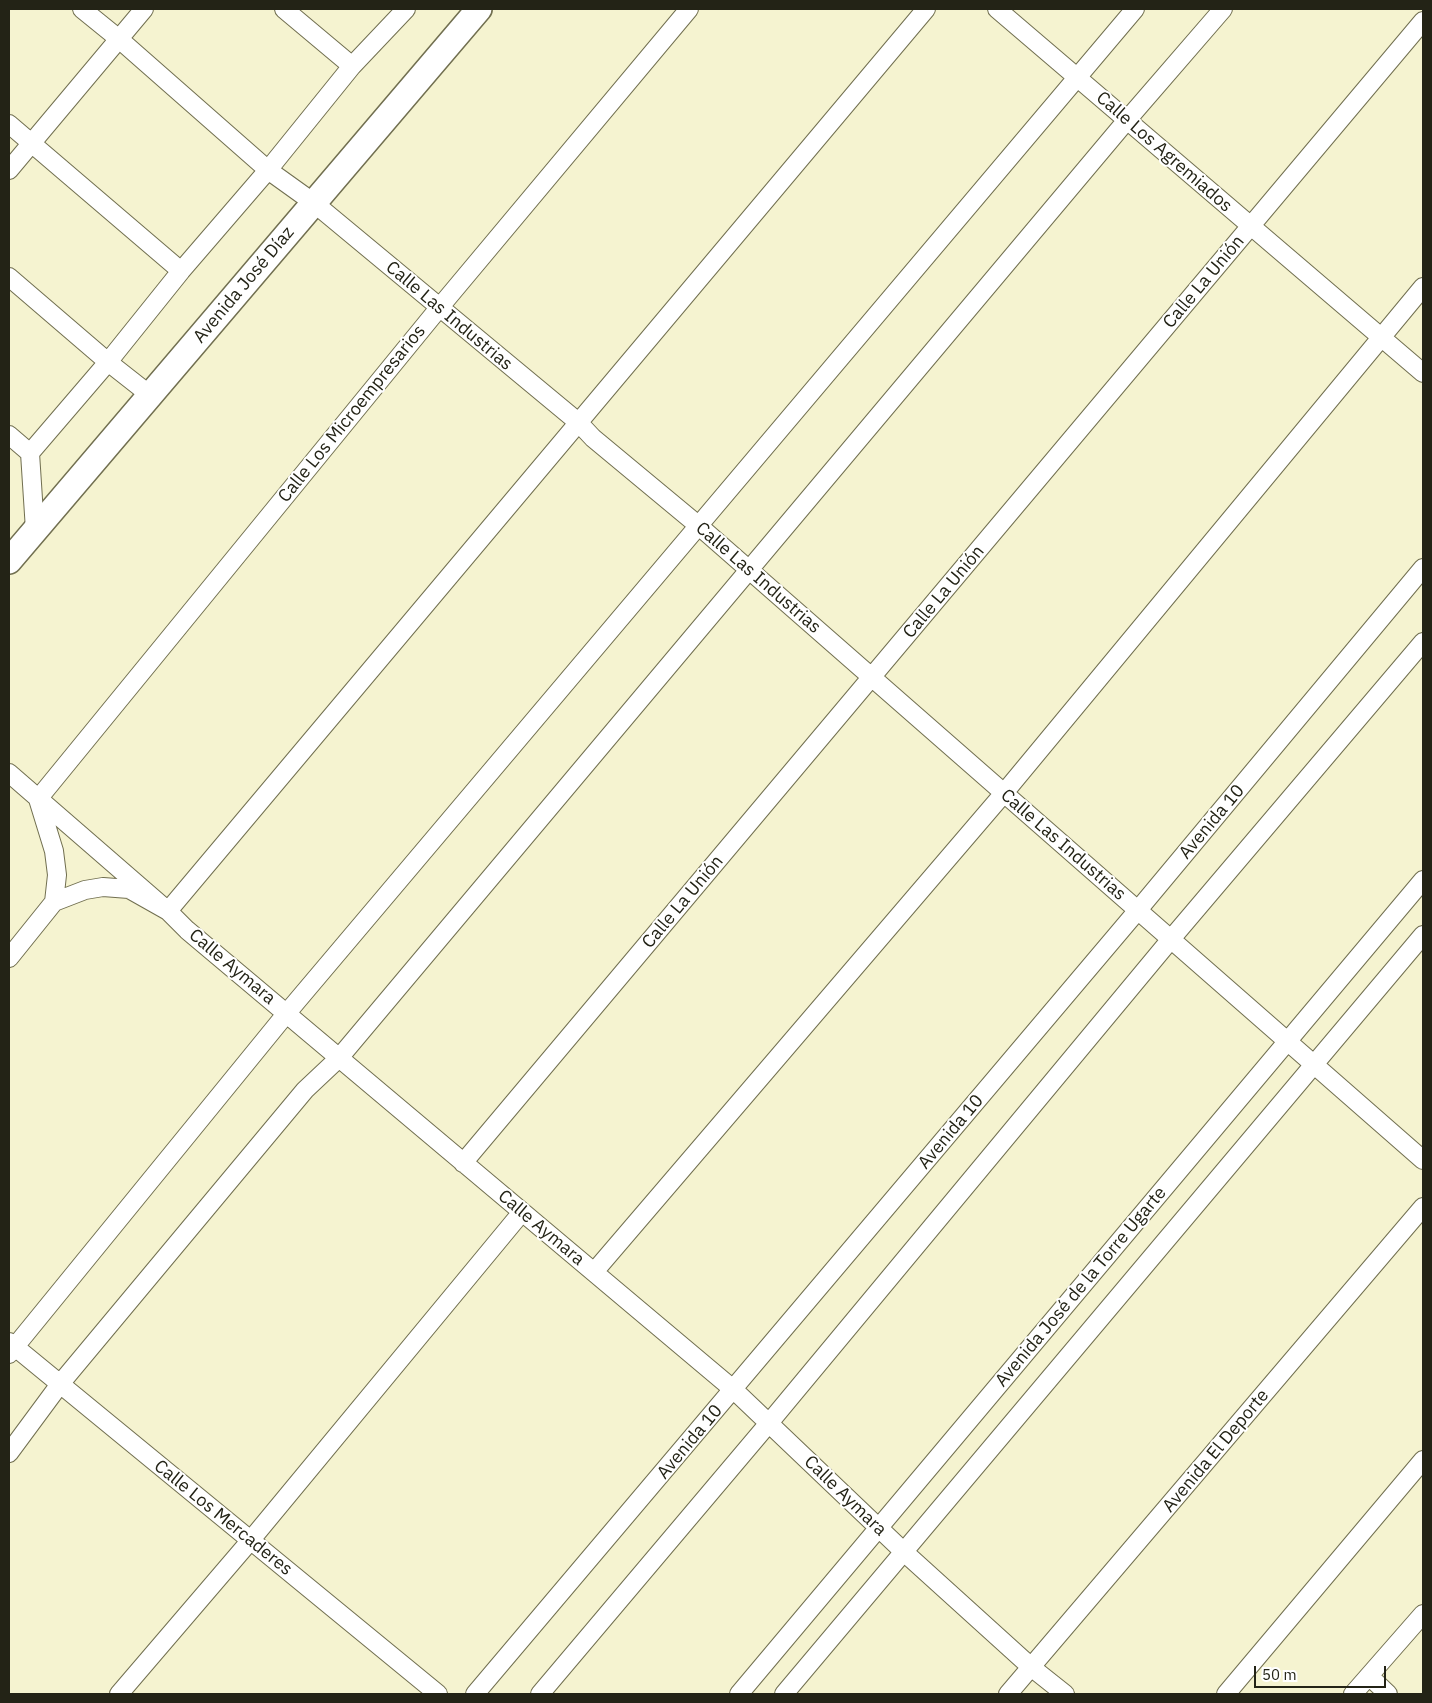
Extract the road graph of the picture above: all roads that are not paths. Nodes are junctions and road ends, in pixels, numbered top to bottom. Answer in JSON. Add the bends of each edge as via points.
{"nodes":[{"id":1,"x":82,"y":9,"type":"edge"},
{"id":2,"x":144,"y":9,"type":"edge"},
{"id":3,"x":284,"y":9,"type":"edge"},
{"id":4,"x":406,"y":9,"type":"edge"},
{"id":5,"x":689,"y":9,"type":"edge"},
{"id":6,"x":926,"y":9,"type":"edge"},
{"id":7,"x":997,"y":9,"type":"edge"},
{"id":8,"x":1135,"y":9,"type":"edge"},
{"id":9,"x":1223,"y":9,"type":"edge"},
{"id":10,"x":469,"y":12,"type":"edge"},
{"id":11,"x":1423,"y":21,"type":"edge"},
{"id":12,"x":119,"y":39,"type":"junction"},
{"id":13,"x":352,"y":66,"type":"junction"},
{"id":14,"x":1077,"y":77,"type":"junction"},
{"id":15,"x":1127,"y":120,"type":"junction"},
{"id":16,"x":9,"y":124,"type":"edge"},
{"id":17,"x":31,"y":142,"type":"junction"},
{"id":18,"x":9,"y":170,"type":"edge"},
{"id":19,"x":268,"y":170,"type":"junction"},
{"id":20,"x":314,"y":203,"type":"junction"},
{"id":21,"x":1250,"y":226,"type":"junction"},
{"id":22,"x":181,"y":271,"type":"junction"},
{"id":23,"x":9,"y":277,"type":"edge"},
{"id":24,"x":1423,"y":287,"type":"edge"},
{"id":25,"x":438,"y":308,"type":"junction"},
{"id":26,"x":1381,"y":338,"type":"junction"},
{"id":27,"x":108,"y":362,"type":"junction"},
{"id":28,"x":1423,"y":373,"type":"edge"},
{"id":29,"x":150,"y":395,"type":"junction"},
{"id":30,"x":578,"y":422,"type":"junction"},
{"id":31,"x":9,"y":435,"type":"edge"},
{"id":32,"x":30,"y":453,"type":"junction"},
{"id":33,"x":699,"y":526,"type":"junction"},
{"id":34,"x":35,"y":530,"type":"junction"},
{"id":35,"x":9,"y":561,"type":"edge"},
{"id":36,"x":1423,"y":568,"type":"edge"},
{"id":37,"x":749,"y":570,"type":"junction"},
{"id":38,"x":1423,"y":642,"type":"edge"},
{"id":39,"x":872,"y":678,"type":"junction"},
{"id":40,"x":9,"y":773,"type":"edge"},
{"id":41,"x":1004,"y":793,"type":"junction"},
{"id":42,"x":38,"y":799,"type":"junction"},
{"id":43,"x":1423,"y":880,"type":"edge"},
{"id":44,"x":54,"y":902,"type":"junction"},
{"id":45,"x":1138,"y":910,"type":"junction"},
{"id":46,"x":168,"y":911,"type":"junction"},
{"id":47,"x":1423,"y":934,"type":"edge"},
{"id":48,"x":1171,"y":939,"type":"junction"},
{"id":49,"x":9,"y":958,"type":"edge"},
{"id":50,"x":286,"y":1014,"type":"junction"},
{"id":51,"x":1288,"y":1041,"type":"junction"},
{"id":52,"x":339,"y":1058,"type":"junction"},
{"id":53,"x":1314,"y":1065,"type":"junction"},
{"id":54,"x":1423,"y":1160,"type":"edge"},
{"id":55,"x":463,"y":1163,"type":"junction"},
{"id":56,"x":1423,"y":1207,"type":"edge"},
{"id":57,"x":522,"y":1212,"type":"junction"},
{"id":58,"x":594,"y":1272,"type":"junction"},
{"id":59,"x":11,"y":1348,"type":"edge"},
{"id":60,"x":60,"y":1384,"type":"junction"},
{"id":61,"x":734,"y":1390,"type":"junction"},
{"id":62,"x":769,"y":1424,"type":"junction"},
{"id":63,"x":9,"y":1453,"type":"edge"},
{"id":64,"x":1423,"y":1460,"type":"edge"},
{"id":65,"x":878,"y":1528,"type":"junction"},
{"id":66,"x":250,"y":1540,"type":"junction"},
{"id":67,"x":904,"y":1552,"type":"junction"},
{"id":68,"x":1423,"y":1614,"type":"edge"},
{"id":69,"x":1031,"y":1667,"type":"junction"},
{"id":70,"x":1369,"y":1676,"type":"junction"},
{"id":71,"x":119,"y":1694,"type":"edge"},
{"id":72,"x":438,"y":1694,"type":"edge"},
{"id":73,"x":476,"y":1694,"type":"edge"},
{"id":74,"x":540,"y":1694,"type":"edge"},
{"id":75,"x":739,"y":1694,"type":"edge"},
{"id":76,"x":784,"y":1694,"type":"edge"},
{"id":77,"x":1008,"y":1694,"type":"edge"},
{"id":78,"x":1065,"y":1694,"type":"edge"},
{"id":79,"x":1226,"y":1694,"type":"edge"},
{"id":80,"x":1353,"y":1694,"type":"edge"},
{"id":81,"x":1388,"y":1694,"type":"edge"}],
"edges":[{"from":1,"to":12,"type":"street","name":"Calle Las Industrias"},
{"from":2,"to":12,"type":"street"},
{"from":3,"to":13,"type":"street"},
{"from":4,"to":13,"type":"street"},
{"from":5,"to":25,"type":"street","name":"Calle Los Microempresarios"},
{"from":6,"to":30,"type":"street"},
{"from":7,"to":14,"type":"street","name":"Calle Los Agremiados"},
{"from":8,"to":14,"type":"street"},
{"from":9,"to":15,"type":"street"},
{"from":10,"to":20,"type":"street","name":"Avenida José Díaz"},
{"from":11,"to":21,"type":"street","name":"Calle La Unión"},
{"from":12,"to":17,"type":"street"},
{"from":12,"to":19,"type":"street","name":"Calle Las Industrias"},
{"from":13,"to":19,"type":"street"},
{"from":14,"to":15,"type":"street","name":"Calle Los Agremiados"},
{"from":14,"to":33,"type":"street"},
{"from":15,"to":21,"type":"street","name":"Calle Los Agremiados"},
{"from":15,"to":37,"type":"street"},
{"from":16,"to":17,"type":"street"},
{"from":17,"to":18,"type":"street"},
{"from":17,"to":22,"type":"street"},
{"from":19,"to":20,"type":"street","name":"Calle Las Industrias"},
{"from":19,"to":22,"type":"street"},
{"from":20,"to":25,"type":"street","name":"Calle Las Industrias"},
{"from":20,"to":29,"type":"street","name":"Avenida José Díaz"},
{"from":21,"to":26,"type":"street","name":"Calle Los Agremiados"},
{"from":21,"to":39,"type":"street","name":"Calle La Unión"},
{"from":22,"to":27,"type":"street"},
{"from":23,"to":27,"type":"street"},
{"from":24,"to":26,"type":"street"},
{"from":25,"to":30,"type":"street","name":"Calle Las Industrias"},
{"from":25,"to":42,"type":"street","name":"Calle Los Microempresarios"},
{"from":26,"to":28,"type":"street","name":"Calle Los Agremiados"},
{"from":26,"to":41,"type":"street"},
{"from":27,"to":29,"type":"street"},
{"from":27,"to":32,"type":"street"},
{"from":29,"to":34,"type":"street","name":"Avenida José Díaz"},
{"from":30,"to":33,"type":"street","name":"Calle Las Industrias"},
{"from":30,"to":46,"type":"street"},
{"from":31,"to":32,"type":"street"},
{"from":32,"to":34,"type":"street"},
{"from":33,"to":37,"type":"street","name":"Calle Las Industrias"},
{"from":33,"to":50,"type":"street"},
{"from":34,"to":35,"type":"street","name":"Avenida José Díaz"},
{"from":36,"to":45,"type":"street","name":"Avenida 10"},
{"from":37,"to":39,"type":"street","name":"Calle Las Industrias"},
{"from":37,"to":52,"type":"street"},
{"from":38,"to":48,"type":"street"},
{"from":39,"to":41,"type":"street","name":"Calle Las Industrias"},
{"from":39,"to":55,"type":"street","name":"Calle La Unión"},
{"from":40,"to":42,"type":"street","name":"Calle Aymara"},
{"from":41,"to":45,"type":"street","name":"Calle Las Industrias"},
{"from":41,"to":58,"type":"street"},
{"from":42,"to":44,"type":"street","via":[[54,851],[57,875]]},
{"from":42,"to":46,"type":"street","name":"Calle Aymara"},
{"from":43,"to":51,"type":"street","name":"Avenida José de la Torre Ugarte"},
{"from":44,"to":46,"type":"street","via":[[85,890],[103,887],[129,889]]},
{"from":44,"to":49,"type":"street"},
{"from":45,"to":48,"type":"street","name":"Calle Las Industrias"},
{"from":45,"to":61,"type":"street","name":"Avenida 10"},
{"from":46,"to":50,"type":"street","name":"Calle Aymara"},
{"from":47,"to":53,"type":"street","name":"Avenida José de la Torre Ugarte"},
{"from":48,"to":51,"type":"street","name":"Calle Las Industrias"},
{"from":48,"to":62,"type":"street"},
{"from":50,"to":52,"type":"street","name":"Calle Aymara"},
{"from":50,"to":59,"type":"street"},
{"from":51,"to":53,"type":"street","name":"Calle Las Industrias"},
{"from":51,"to":65,"type":"street","name":"Avenida José de la Torre Ugarte"},
{"from":52,"to":55,"type":"street","name":"Calle Aymara"},
{"from":52,"to":60,"type":"street","via":[[306,1090]]},
{"from":53,"to":54,"type":"street","name":"Calle Las Industrias"},
{"from":53,"to":67,"type":"street","name":"Avenida José de la Torre Ugarte"},
{"from":55,"to":57,"type":"street","name":"Calle Aymara"},
{"from":56,"to":69,"type":"street","name":"Avenida El Deporte"},
{"from":57,"to":58,"type":"street","name":"Calle Aymara"},
{"from":57,"to":66,"type":"street"},
{"from":58,"to":61,"type":"street","name":"Calle Aymara"},
{"from":59,"to":60,"type":"street","name":"Calle Los Mercaderes"},
{"from":60,"to":63,"type":"street"},
{"from":60,"to":66,"type":"street","name":"Calle Los Mercaderes"},
{"from":61,"to":62,"type":"street","name":"Calle Aymara"},
{"from":61,"to":73,"type":"street","name":"Avenida 10"},
{"from":62,"to":65,"type":"street","name":"Calle Aymara"},
{"from":62,"to":74,"type":"street"},
{"from":64,"to":79,"type":"street"},
{"from":65,"to":67,"type":"street","name":"Calle Aymara"},
{"from":65,"to":75,"type":"street","name":"Avenida José de la Torre Ugarte"},
{"from":66,"to":71,"type":"street"},
{"from":66,"to":72,"type":"street","name":"Calle Los Mercaderes"},
{"from":67,"to":69,"type":"street","name":"Calle Aymara"},
{"from":67,"to":76,"type":"street","name":"Avenida José de la Torre Ugarte"},
{"from":68,"to":70,"type":"street"},
{"from":69,"to":77,"type":"street","name":"Avenida El Deporte"},
{"from":69,"to":78,"type":"street","name":"Calle Aymara"},
{"from":70,"to":80,"type":"street"},
{"from":70,"to":81,"type":"street"}]}
